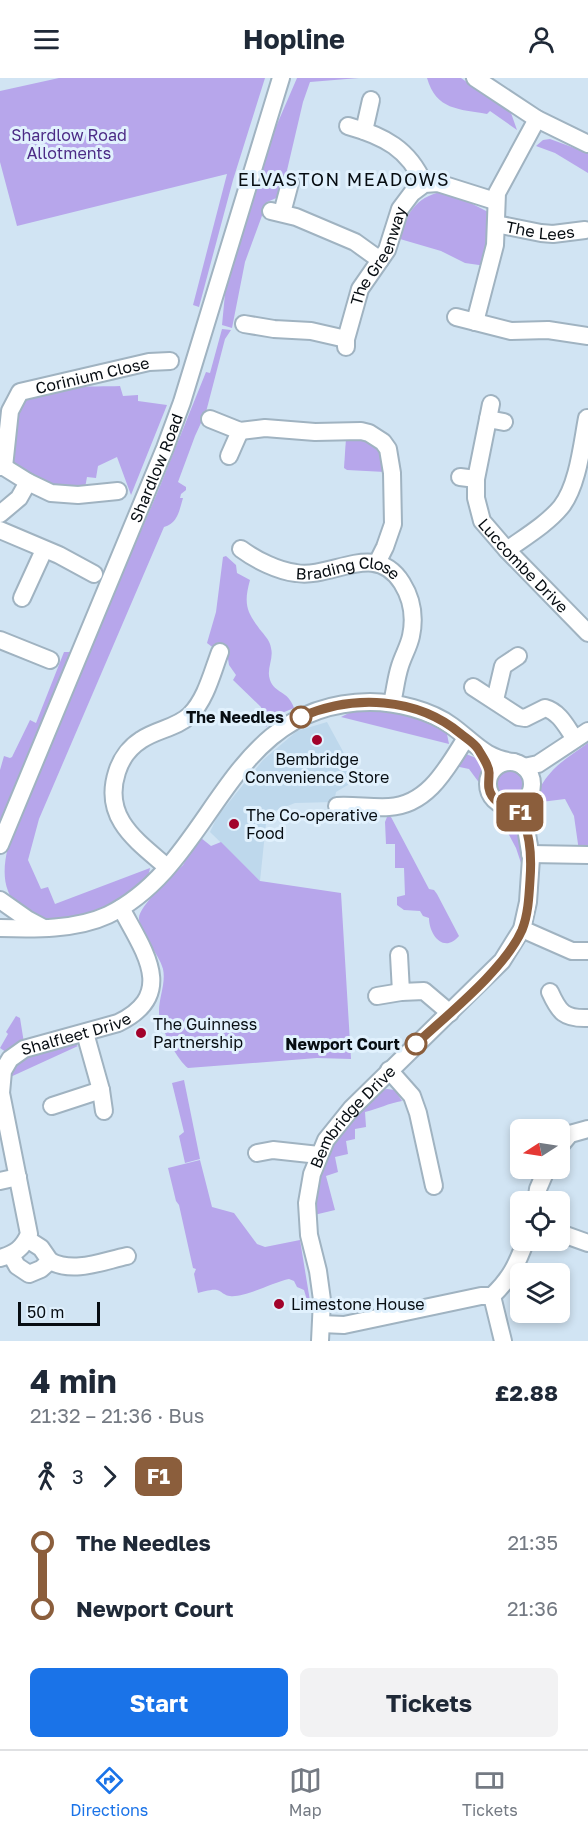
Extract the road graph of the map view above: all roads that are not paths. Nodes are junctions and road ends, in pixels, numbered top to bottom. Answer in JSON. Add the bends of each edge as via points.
{"nodes":[{"id":1,"x":281,"y":78,"type":"edge"},
{"id":2,"x":475,"y":78,"type":"edge"},
{"id":3,"x":371,"y":100,"type":"dead end"},
{"id":4,"x":537,"y":119,"type":"junction"},
{"id":5,"x":588,"y":144,"type":"edge"},
{"id":6,"x":290,"y":183,"type":"dead end"},
{"id":7,"x":424,"y":184,"type":"junction"},
{"id":8,"x":495,"y":201,"type":"junction"},
{"id":9,"x":496,"y":224,"type":"junction"},
{"id":10,"x":585,"y":230,"type":"dead end"},
{"id":11,"x":380,"y":260,"type":"junction"},
{"id":12,"x":456,"y":317,"type":"dead end"},
{"id":13,"x":475,"y":322,"type":"junction"},
{"id":14,"x":244,"y":323,"type":"dead end"},
{"id":15,"x":588,"y":336,"type":"edge"},
{"id":16,"x":170,"y":361,"type":"dead end"},
{"id":17,"x":494,"y":415,"type":"dead end"},
{"id":18,"x":587,"y":418,"type":"edge"},
{"id":19,"x":210,"y":419,"type":"dead end"},
{"id":20,"x":240,"y":431,"type":"junction"},
{"id":21,"x":584,"y":454,"type":"edge"},
{"id":22,"x":229,"y":456,"type":"dead end"},
{"id":23,"x":2,"y":467,"type":"edge"},
{"id":24,"x":28,"y":482,"type":"junction"},
{"id":25,"x":118,"y":491,"type":"dead end"},
{"id":26,"x":0,"y":514,"type":"edge"},
{"id":27,"x":0,"y":530,"type":"edge"},
{"id":28,"x":241,"y":549,"type":"dead end"},
{"id":29,"x":44,"y":550,"type":"junction"},
{"id":30,"x":507,"y":550,"type":"junction"},
{"id":31,"x":377,"y":563,"type":"junction"},
{"id":32,"x":94,"y":574,"type":"dead end"},
{"id":33,"x":22,"y":598,"type":"dead end"},
{"id":34,"x":585,"y":623,"type":"edge"},
{"id":35,"x":0,"y":640,"type":"edge"},
{"id":36,"x":220,"y":652,"type":"dead end"},
{"id":37,"x":518,"y":656,"type":"dead end"},
{"id":38,"x":50,"y":660,"type":"dead end"},
{"id":39,"x":473,"y":687,"type":"dead end"},
{"id":40,"x":495,"y":700,"type":"junction"},
{"id":41,"x":392,"y":702,"type":"junction"},
{"id":42,"x":582,"y":735,"type":"edge"},
{"id":43,"x":472,"y":743,"type":"junction"},
{"id":44,"x":526,"y":768,"type":"junction"},
{"id":45,"x":490,"y":774,"type":"junction"},
{"id":46,"x":516,"y":805,"type":"junction"},
{"id":47,"x":337,"y":806,"type":"dead end"},
{"id":48,"x":0,"y":845,"type":"edge"},
{"id":49,"x":530,"y":854,"type":"junction"},
{"id":50,"x":588,"y":855,"type":"edge"},
{"id":51,"x":167,"y":867,"type":"junction"},
{"id":52,"x":0,"y":900,"type":"edge"},
{"id":53,"x":121,"y":908,"type":"junction"},
{"id":54,"x":42,"y":927,"type":"junction"},
{"id":55,"x":0,"y":928,"type":"edge"},
{"id":56,"x":522,"y":929,"type":"junction"},
{"id":57,"x":588,"y":951,"type":"edge"},
{"id":58,"x":399,"y":955,"type":"dead end"},
{"id":59,"x":401,"y":992,"type":"junction"},
{"id":60,"x":550,"y":992,"type":"dead end"},
{"id":61,"x":377,"y":996,"type":"dead end"},
{"id":62,"x":450,"y":1012,"type":"junction"},
{"id":63,"x":588,"y":1018,"type":"edge"},
{"id":64,"x":85,"y":1034,"type":"junction"},
{"id":65,"x":5,"y":1056,"type":"edge"},
{"id":66,"x":389,"y":1070,"type":"junction"},
{"id":67,"x":100,"y":1090,"type":"junction"},
{"id":68,"x":1,"y":1093,"type":"edge"},
{"id":69,"x":52,"y":1106,"type":"dead end"},
{"id":70,"x":104,"y":1111,"type":"dead end"},
{"id":71,"x":588,"y":1129,"type":"edge"},
{"id":72,"x":570,"y":1134,"type":"edge"},
{"id":73,"x":257,"y":1153,"type":"dead end"},
{"id":74,"x":319,"y":1155,"type":"junction"},
{"id":75,"x":18,"y":1177,"type":"junction"},
{"id":76,"x":0,"y":1181,"type":"edge"},
{"id":77,"x":434,"y":1186,"type":"dead end"},
{"id":78,"x":570,"y":1237,"type":"edge"},
{"id":79,"x":27,"y":1239,"type":"junction"},
{"id":80,"x":588,"y":1243,"type":"edge"},
{"id":81,"x":522,"y":1251,"type":"edge"},
{"id":82,"x":5,"y":1256,"type":"edge"},
{"id":83,"x":128,"y":1256,"type":"dead end"},
{"id":84,"x":51,"y":1261,"type":"junction"},
{"id":85,"x":492,"y":1296,"type":"junction"},
{"id":86,"x":321,"y":1333,"type":"edge"},
{"id":87,"x":503,"y":1341,"type":"edge"}],
"edges":[{"from":1,"to":48,"type":"street","name":"Shardlow Road","via":[[176,420]]},
{"from":2,"to":4,"type":"street"},
{"from":3,"to":7,"type":"street","via":[[356,129],[384,139],[409,158]]},
{"from":4,"to":5,"type":"street"},
{"from":4,"to":8,"type":"street"},
{"from":6,"to":11,"type":"street","via":[[276,212],[355,242]]},
{"from":7,"to":8,"type":"street","via":[[446,185]]},
{"from":7,"to":11,"type":"street","name":"The Greenway","via":[[400,209],[391,242]]},
{"from":8,"to":9,"type":"street"},
{"from":9,"to":10,"type":"street","name":"The Lees","via":[[553,234]]},
{"from":9,"to":13,"type":"street","via":[[495,245]]},
{"from":11,"to":14,"type":"street","name":"The Greenway","via":[[360,289],[346,343],[311,331]]},
{"from":12,"to":13,"type":"street"},
{"from":13,"to":15,"type":"street","via":[[511,331]]},
{"from":16,"to":23,"type":"street","name":"Corinium Close","via":[[149,362],[111,379],[20,392],[10,411]]},
{"from":17,"to":30,"type":"street","name":"Luccombe Drive","via":[[468,478],[483,521]]},
{"from":18,"to":21,"type":"street"},
{"from":19,"to":20,"type":"street"},
{"from":20,"to":22,"type":"street"},
{"from":20,"to":31,"type":"street","via":[[328,424],[369,433],[383,442],[388,449],[394,494],[393,524]]},
{"from":21,"to":30,"type":"street","via":[[563,505]]},
{"from":23,"to":24,"type":"street"},
{"from":24,"to":25,"type":"street","via":[[51,493]]},
{"from":24,"to":26,"type":"street","via":[[19,498]]},
{"from":27,"to":29,"type":"street"},
{"from":28,"to":31,"type":"street","name":"Brading Close","via":[[256,560],[294,573]]},
{"from":29,"to":32,"type":"street"},
{"from":29,"to":33,"type":"street"},
{"from":30,"to":34,"type":"street","name":"Luccombe Drive"},
{"from":31,"to":41,"type":"street","name":"Brading Close","via":[[389,568],[410,596],[411,637],[399,667]]},
{"from":35,"to":38,"type":"street"},
{"from":36,"to":51,"type":"street","via":[[217,675],[194,711],[179,724],[137,743],[125,756],[114,781],[114,802],[122,824]]},
{"from":37,"to":40,"type":"street","via":[[503,666]]},
{"from":39,"to":40,"type":"street"},
{"from":40,"to":42,"type":"street","via":[[519,717],[545,708],[551,710]]},
{"from":41,"to":43,"type":"street","via":[[441,720]]},
{"from":41,"to":51,"type":"street","via":[[342,705],[289,722],[244,764]]},
{"from":42,"to":44,"type":"street"},
{"from":43,"to":44,"type":"street","via":[[498,760]]},
{"from":43,"to":45,"type":"street"},
{"from":43,"to":47,"type":"street","via":[[412,803],[388,807]]},
{"from":44,"to":45,"type":"street","via":[[504,763]]},
{"from":44,"to":46,"type":"street","via":[[530,791]]},
{"from":45,"to":46,"type":"street","via":[[488,786],[492,797],[504,805]]},
{"from":46,"to":49,"type":"street","name":"Bembridge Drive","via":[[525,822]]},
{"from":49,"to":50,"type":"street"},
{"from":49,"to":56,"type":"street","name":"Bembridge Drive","via":[[528,902]]},
{"from":51,"to":53,"type":"street"},
{"from":52,"to":54,"type":"street"},
{"from":53,"to":54,"type":"street","via":[[84,923]]},
{"from":53,"to":64,"type":"street","name":"Shalfleet Drive","via":[[149,959],[150,990],[140,1009],[130,1017]]},
{"from":54,"to":55,"type":"street"},
{"from":56,"to":57,"type":"street","via":[[572,951]]},
{"from":56,"to":62,"type":"street","name":"Bembridge Drive","via":[[502,961]]},
{"from":58,"to":59,"type":"street"},
{"from":59,"to":61,"type":"street"},
{"from":59,"to":62,"type":"street","via":[[424,991]]},
{"from":60,"to":63,"type":"street","via":[[567,1016]]},
{"from":62,"to":66,"type":"street","name":"Bembridge Drive"},
{"from":64,"to":65,"type":"street","name":"Shalfleet Drive","via":[[44,1042]]},
{"from":64,"to":67,"type":"street"},
{"from":65,"to":68,"type":"street","name":"Shalfleet Drive"},
{"from":66,"to":74,"type":"street","name":"Bembridge Drive","via":[[351,1109]]},
{"from":66,"to":77,"type":"street","via":[[412,1096],[437,1167]]},
{"from":67,"to":69,"type":"street"},
{"from":67,"to":70,"type":"street"},
{"from":68,"to":75,"type":"street","name":"Shalfleet Drive"},
{"from":71,"to":72,"type":"street"},
{"from":73,"to":74,"type":"street","via":[[273,1150]]},
{"from":74,"to":86,"type":"street","name":"Bembridge Drive","via":[[307,1203],[322,1300]]},
{"from":75,"to":76,"type":"street"},
{"from":75,"to":79,"type":"street","name":"Shalfleet Drive","via":[[29,1229]]},
{"from":78,"to":80,"type":"street"},
{"from":79,"to":82,"type":"street","via":[[19,1250]]},
{"from":79,"to":84,"type":"street"},
{"from":81,"to":85,"type":"street","via":[[506,1282]]},
{"from":82,"to":84,"type":"street","via":[[29,1274]]},
{"from":83,"to":84,"type":"street","via":[[72,1267]]},
{"from":85,"to":86,"type":"street","via":[[406,1310]]},
{"from":85,"to":87,"type":"street"}]}
